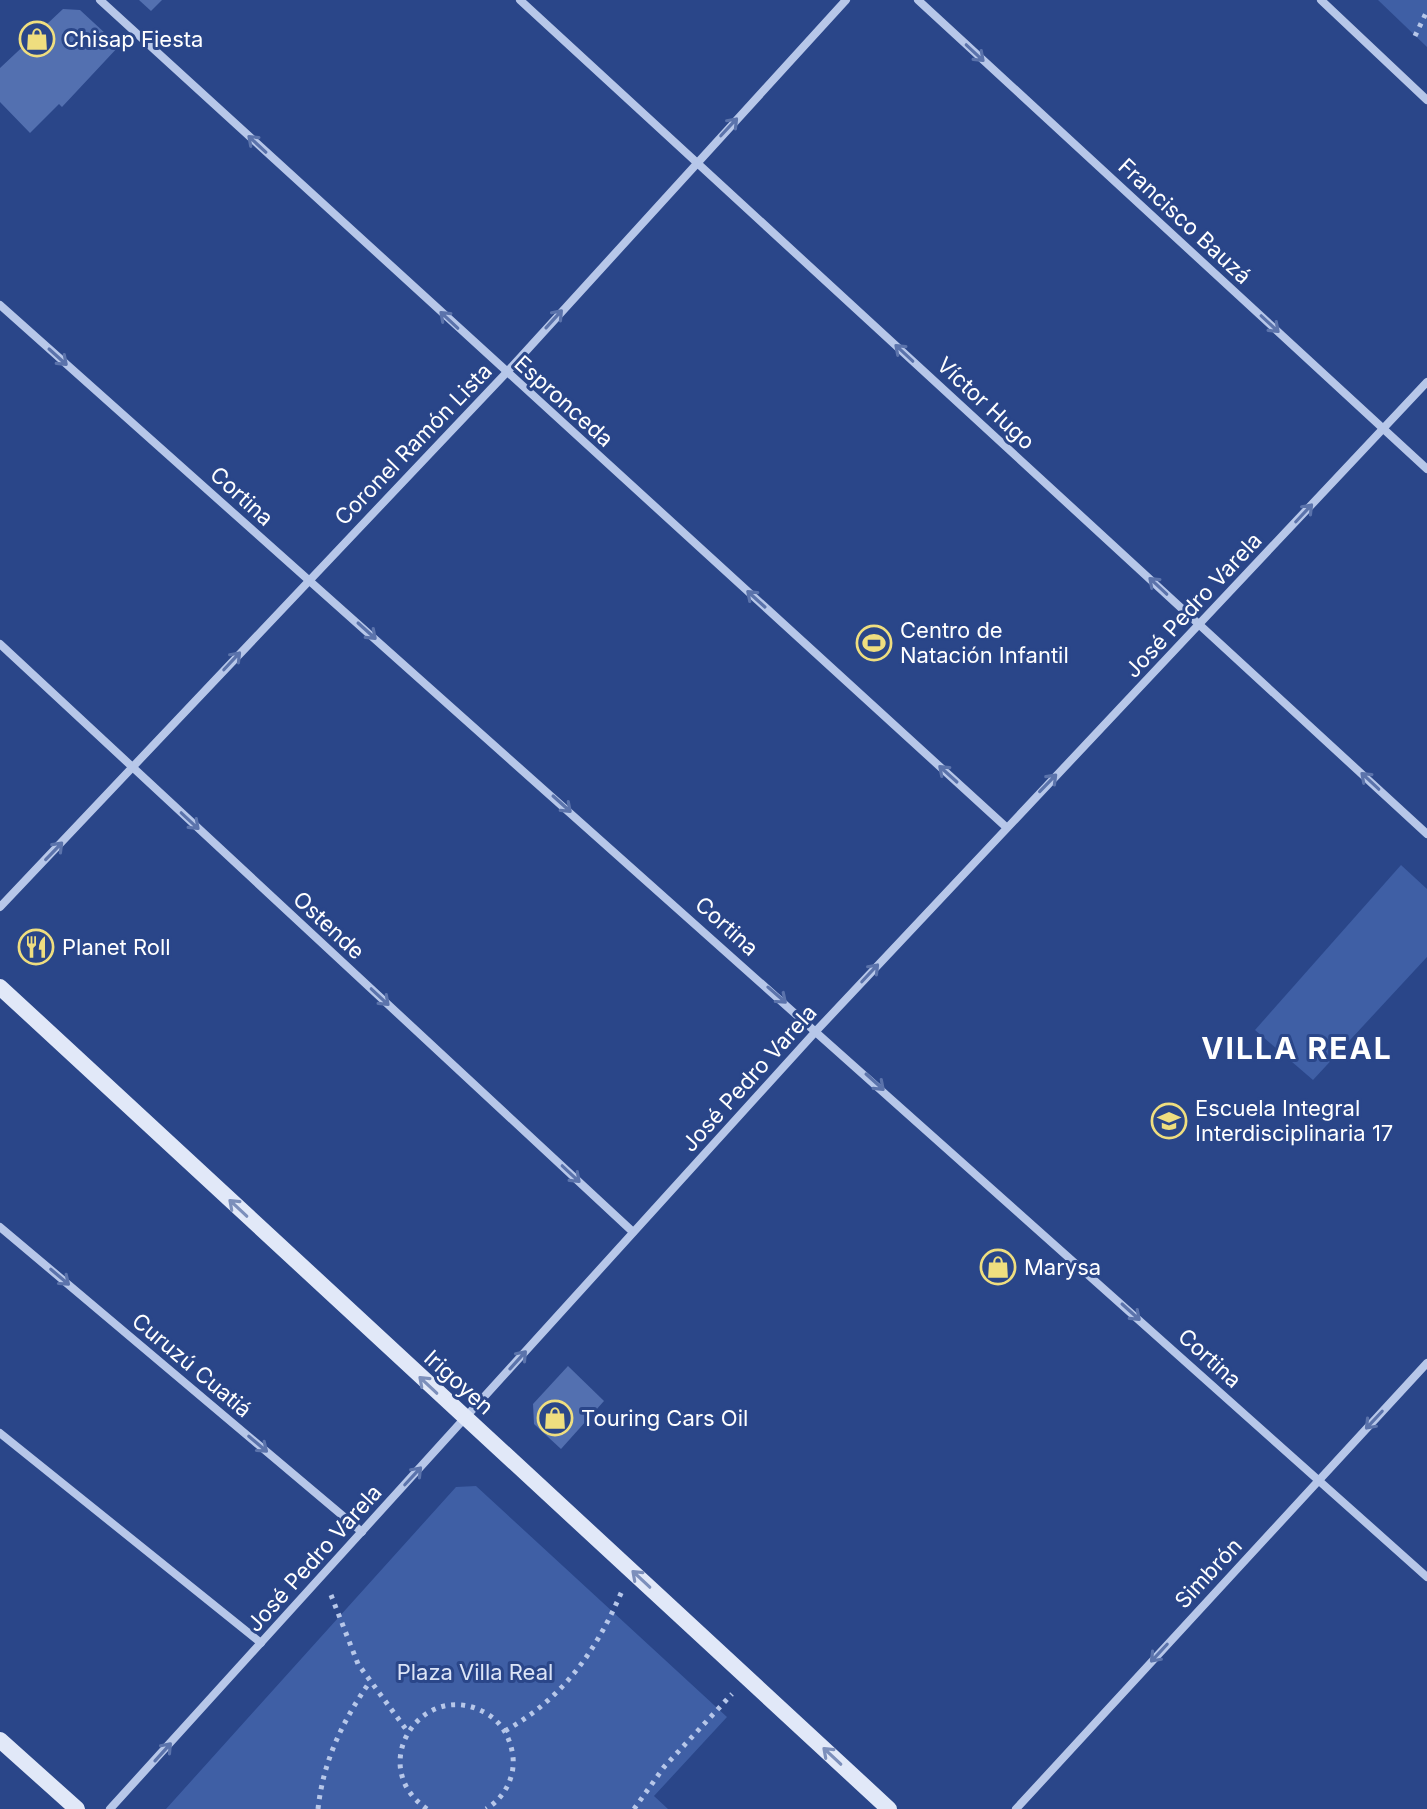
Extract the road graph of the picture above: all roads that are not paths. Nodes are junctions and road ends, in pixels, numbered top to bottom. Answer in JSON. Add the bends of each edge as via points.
{"nodes":[{"id":1,"x":100,"y":0,"type":"edge"},
{"id":2,"x":520,"y":0,"type":"edge"},
{"id":3,"x":846,"y":0,"type":"edge"},
{"id":4,"x":918,"y":0,"type":"edge"},
{"id":5,"x":1321,"y":0,"type":"edge"},
{"id":6,"x":1427,"y":100,"type":"edge"},
{"id":7,"x":696,"y":162,"type":"junction"},
{"id":8,"x":0,"y":305,"type":"edge"},
{"id":9,"x":507,"y":372,"type":"junction"},
{"id":10,"x":1427,"y":382,"type":"edge"},
{"id":11,"x":1383,"y":429,"type":"junction"},
{"id":12,"x":1427,"y":469,"type":"edge"},
{"id":13,"x":309,"y":580,"type":"junction"},
{"id":14,"x":1200,"y":624,"type":"junction"},
{"id":15,"x":0,"y":644,"type":"edge"},
{"id":16,"x":132,"y":768,"type":"junction"},
{"id":17,"x":1006,"y":827,"type":"junction"},
{"id":18,"x":1427,"y":834,"type":"edge"},
{"id":19,"x":0,"y":907,"type":"edge"},
{"id":20,"x":0,"y":987,"type":"edge"},
{"id":21,"x":817,"y":1030,"type":"junction"},
{"id":22,"x":0,"y":1227,"type":"edge"},
{"id":23,"x":633,"y":1232,"type":"junction"},
{"id":24,"x":1427,"y":1363,"type":"edge"},
{"id":25,"x":466,"y":1418,"type":"junction"},
{"id":26,"x":0,"y":1433,"type":"edge"},
{"id":27,"x":1318,"y":1479,"type":"junction"},
{"id":28,"x":362,"y":1532,"type":"junction"},
{"id":29,"x":1427,"y":1577,"type":"edge"},
{"id":30,"x":261,"y":1643,"type":"junction"},
{"id":31,"x":0,"y":1740,"type":"edge"},
{"id":32,"x":77,"y":1809,"type":"edge"},
{"id":33,"x":110,"y":1809,"type":"edge"},
{"id":34,"x":889,"y":1809,"type":"edge"},
{"id":35,"x":1016,"y":1809,"type":"edge"}],
"edges":[{"from":9,"to":1,"type":"street","name":"Espronceda","one_way":true},
{"from":2,"to":7,"type":"street","name":"Víctor Hugo"},
{"from":7,"to":3,"type":"street","name":"Coronel Ramón Lista","one_way":true},
{"from":4,"to":11,"type":"street","name":"Francisco Bauzá","one_way":true},
{"from":5,"to":6,"type":"street"},
{"from":9,"to":7,"type":"street","name":"Coronel Ramón Lista","one_way":true},
{"from":14,"to":7,"type":"street","name":"Víctor Hugo","one_way":true},
{"from":8,"to":13,"type":"street","name":"Cortina","one_way":true},
{"from":9,"to":13,"type":"street","name":"Coronel Ramón Lista"},
{"from":17,"to":9,"type":"street","name":"Espronceda","one_way":true},
{"from":10,"to":11,"type":"street","name":"José Pedro Varela"},
{"from":11,"to":12,"type":"street","name":"Francisco Bauzá"},
{"from":14,"to":11,"type":"street","name":"José Pedro Varela","one_way":true},
{"from":16,"to":13,"type":"street","name":"Coronel Ramón Lista","one_way":true},
{"from":13,"to":21,"type":"street","name":"Cortina","one_way":true},
{"from":17,"to":14,"type":"street","name":"José Pedro Varela","one_way":true},
{"from":18,"to":14,"type":"street","name":"Víctor Hugo","one_way":true},
{"from":15,"to":16,"type":"street","name":"Ostende"},
{"from":19,"to":16,"type":"street","name":"Coronel Ramón Lista","one_way":true},
{"from":16,"to":23,"type":"street","name":"Ostende","one_way":true},
{"from":21,"to":17,"type":"street","name":"José Pedro Varela","one_way":true},
{"from":25,"to":20,"type":"street","name":"Irigoyen","one_way":true},
{"from":21,"to":23,"type":"street","name":"José Pedro Varela"},
{"from":21,"to":27,"type":"street","name":"Cortina","one_way":true},
{"from":22,"to":28,"type":"street","name":"Curuzú Cuatiá","one_way":true},
{"from":25,"to":23,"type":"street","name":"José Pedro Varela","one_way":true},
{"from":24,"to":27,"type":"street","name":"Simbrón","one_way":true},
{"from":28,"to":25,"type":"street","name":"José Pedro Varela","one_way":true},
{"from":34,"to":25,"type":"street","name":"Irigoyen","one_way":true},
{"from":26,"to":30,"type":"street"},
{"from":27,"to":29,"type":"street","name":"Cortina"},
{"from":27,"to":35,"type":"street","name":"Simbrón","one_way":true},
{"from":28,"to":30,"type":"street","name":"José Pedro Varela"},
{"from":33,"to":30,"type":"street","name":"José Pedro Varela","one_way":true},
{"from":31,"to":32,"type":"street"}]}
